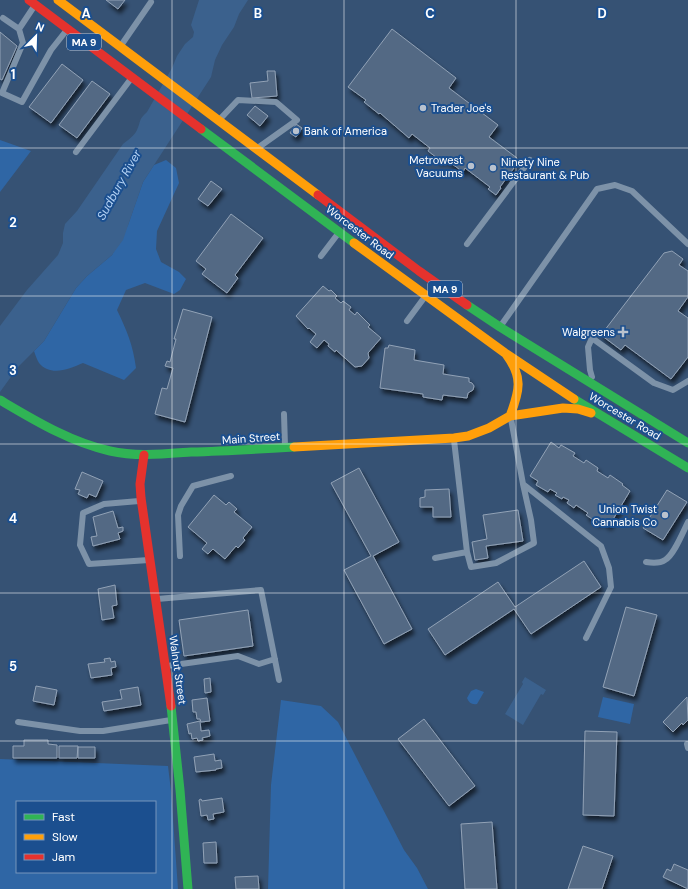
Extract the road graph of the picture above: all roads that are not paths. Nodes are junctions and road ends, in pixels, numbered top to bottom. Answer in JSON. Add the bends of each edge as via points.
{"nodes":[{"id":1,"x":58,"y":0,"type":"edge"},
{"id":2,"x":32,"y":2,"type":"edge"},
{"id":3,"x":151,"y":2,"type":"dead end"},
{"id":4,"x":3,"y":18,"type":"dead end"},
{"id":5,"x":19,"y":29,"type":"junction"},
{"id":6,"x":68,"y":29,"type":"junction"},
{"id":7,"x":120,"y":47,"type":"junction"},
{"id":8,"x":136,"y":80,"type":"junction"},
{"id":9,"x":216,"y":119,"type":"junction"},
{"id":10,"x":256,"y":149,"type":"junction"},
{"id":11,"x":76,"y":152,"type":"dead end"},
{"id":12,"x":530,"y":160,"type":"dead end"},
{"id":13,"x":340,"y":232,"type":"junction"},
{"id":14,"x":468,"y":244,"type":"dead end"},
{"id":15,"x":688,"y":244,"type":"edge"},
{"id":16,"x":321,"y":256,"type":"dead end"},
{"id":17,"x":426,"y":296,"type":"junction"},
{"id":18,"x":407,"y":321,"type":"dead end"},
{"id":19,"x":500,"y":326,"type":"junction"},
{"id":20,"x":506,"y":353,"type":"junction"},
{"id":21,"x":688,"y":381,"type":"edge"},
{"id":22,"x":594,"y":386,"type":"junction"},
{"id":23,"x":0,"y":400,"type":"edge"},
{"id":24,"x":284,"y":414,"type":"dead end"},
{"id":25,"x":599,"y":414,"type":"junction"},
{"id":26,"x":510,"y":416,"type":"junction"},
{"id":27,"x":454,"y":438,"type":"junction"},
{"id":28,"x":688,"y":444,"type":"edge"},
{"id":29,"x":285,"y":448,"type":"junction"},
{"id":30,"x":144,"y":455,"type":"junction"},
{"id":31,"x":688,"y":468,"type":"edge"},
{"id":32,"x":231,"y":476,"type":"dead end"},
{"id":33,"x":524,"y":484,"type":"junction"},
{"id":34,"x":141,"y":501,"type":"junction"},
{"id":35,"x":688,"y":522,"type":"edge"},
{"id":36,"x":467,"y":552,"type":"junction"},
{"id":37,"x":180,"y":556,"type":"dead end"},
{"id":38,"x":435,"y":558,"type":"dead end"},
{"id":39,"x":149,"y":560,"type":"junction"},
{"id":40,"x":646,"y":562,"type":"dead end"},
{"id":41,"x":155,"y":600,"type":"junction"},
{"id":42,"x":586,"y":638,"type":"dead end"},
{"id":43,"x":275,"y":659,"type":"junction"},
{"id":44,"x":165,"y":667,"type":"junction"},
{"id":45,"x":279,"y":680,"type":"dead end"},
{"id":46,"x":173,"y":719,"type":"junction"},
{"id":47,"x":18,"y":722,"type":"dead end"},
{"id":48,"x":188,"y":889,"type":"edge"}],
"edges":[{"from":1,"to":7,"type":"main road","name":"Worcester Road","number":"MA 9"},
{"from":2,"to":5,"type":"lane"},
{"from":2,"to":6,"type":"main road","name":"Worcester Road","number":"MA 9"},
{"from":3,"to":7,"type":"lane"},
{"from":4,"to":5,"type":"lane"},
{"from":5,"to":6,"type":"lane","via":[[23,43],[2,93],[22,102],[51,50]]},
{"from":6,"to":8,"type":"main road","name":"Worcester Road","number":"MA 9"},
{"from":7,"to":9,"type":"main road","name":"Worcester Road","number":"MA 9"},
{"from":8,"to":11,"type":"lane"},
{"from":8,"to":13,"type":"main road","name":"Worcester Road","number":"MA 9"},
{"from":9,"to":10,"type":"main road","name":"Worcester Road","number":"MA 9"},
{"from":9,"to":10,"type":"lane","via":[[238,100],[276,102],[297,120]]},
{"from":10,"to":19,"type":"main road","name":"Worcester Road","number":"MA 9","via":[[419,271]]},
{"from":12,"to":14,"type":"lane"},
{"from":13,"to":16,"type":"lane"},
{"from":13,"to":17,"type":"main road","name":"Worcester Road","number":"MA 9"},
{"from":15,"to":19,"type":"lane","via":[[632,191],[615,185],[597,189]]},
{"from":17,"to":18,"type":"lane"},
{"from":17,"to":20,"type":"main road","name":"Worcester Road","number":"MA 9"},
{"from":19,"to":22,"type":"main road","name":"Worcester Road","number":"MA 9"},
{"from":20,"to":25,"type":"main road","name":"Worcester Road","number":"MA 9"},
{"from":20,"to":26,"type":"main road","via":[[519,376],[519,390]]},
{"from":21,"to":22,"type":"lane","via":[[673,390],[654,383],[592,338],[588,347]]},
{"from":22,"to":28,"type":"main road","name":"Worcester Road","number":"MA 9"},
{"from":23,"to":30,"type":"main road","name":"Main Street","via":[[96,447]]},
{"from":24,"to":29,"type":"lane"},
{"from":25,"to":26,"type":"main road","name":"Main Street","via":[[563,408]]},
{"from":25,"to":31,"type":"main road","name":"Worcester Road","number":"MA 9"},
{"from":26,"to":27,"type":"main road","name":"Main Street","via":[[489,428]]},
{"from":26,"to":33,"type":"lane"},
{"from":27,"to":29,"type":"main road","name":"Main Street"},
{"from":27,"to":36,"type":"lane"},
{"from":29,"to":30,"type":"main road","name":"Main Street"},
{"from":30,"to":34,"type":"main road","name":"Walnut Street","via":[[140,484]]},
{"from":32,"to":37,"type":"lane","via":[[193,486],[178,514]]},
{"from":33,"to":36,"type":"lane","via":[[534,543],[496,563],[471,567]]},
{"from":33,"to":42,"type":"lane","via":[[601,546],[609,568],[611,587]]},
{"from":34,"to":39,"type":"main road","name":"Walnut Street"},
{"from":34,"to":39,"type":"lane","via":[[104,504],[83,513],[80,546],[90,564]]},
{"from":35,"to":40,"type":"lane","via":[[670,556],[664,561]]},
{"from":36,"to":38,"type":"lane"},
{"from":39,"to":41,"type":"main road","name":"Walnut Street"},
{"from":41,"to":43,"type":"lane","via":[[261,590]]},
{"from":41,"to":44,"type":"main road","name":"Walnut Street"},
{"from":43,"to":44,"type":"lane","via":[[259,664],[238,656]]},
{"from":43,"to":45,"type":"lane"},
{"from":44,"to":46,"type":"main road","name":"Walnut Street"},
{"from":46,"to":47,"type":"lane","via":[[103,731],[80,731]]},
{"from":46,"to":48,"type":"main road","name":"Walnut Street"}]}
